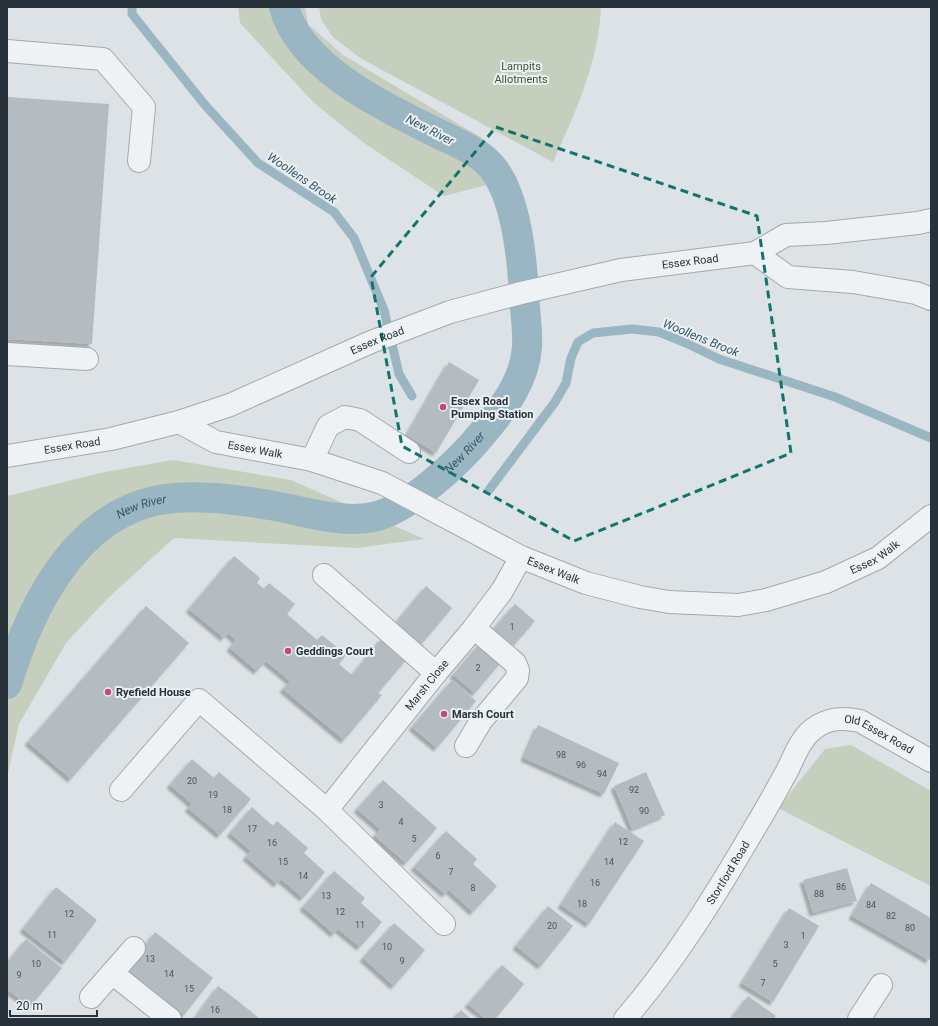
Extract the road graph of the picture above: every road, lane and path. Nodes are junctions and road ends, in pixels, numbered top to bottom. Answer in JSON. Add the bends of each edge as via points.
{"nodes":[{"id":1,"x":7,"y":51,"type":"edge"},
{"id":2,"x":139,"y":161,"type":"dead end"},
{"id":3,"x":931,"y":220,"type":"edge"},
{"id":4,"x":755,"y":253,"type":"junction"},
{"id":5,"x":931,"y":299,"type":"edge"},
{"id":6,"x":7,"y":354,"type":"edge"},
{"id":7,"x":87,"y":359,"type":"dead end"},
{"id":8,"x":179,"y":422,"type":"junction"},
{"id":9,"x":409,"y":452,"type":"dead end"},
{"id":10,"x":7,"y":456,"type":"edge"},
{"id":11,"x":312,"y":460,"type":"junction"},
{"id":12,"x":931,"y":516,"type":"edge"},
{"id":13,"x":521,"y":557,"type":"junction"},
{"id":14,"x":324,"y":575,"type":"dead end"},
{"id":15,"x":474,"y":628,"type":"junction"},
{"id":16,"x":436,"y":673,"type":"junction"},
{"id":17,"x":823,"y":722,"type":"joint"},
{"id":18,"x":466,"y":746,"type":"dead end"},
{"id":19,"x":931,"y":761,"type":"edge"},
{"id":20,"x":121,"y":790,"type":"dead end"},
{"id":21,"x":327,"y":810,"type":"junction"},
{"id":22,"x":444,"y":924,"type":"dead end"},
{"id":23,"x":134,"y":948,"type":"dead end"},
{"id":24,"x":112,"y":973,"type":"junction"},
{"id":25,"x":881,"y":985,"type":"dead end"},
{"id":26,"x":91,"y":997,"type":"dead end"},
{"id":27,"x":633,"y":1016,"type":"edge"},
{"id":28,"x":162,"y":1017,"type":"edge"},
{"id":29,"x":859,"y":1019,"type":"edge"}],
"edges":[{"from":1,"to":2,"type":"street","via":[[103,58],[144,107]]},
{"from":3,"to":4,"type":"street","name":"Essex Road","via":[[826,233],[786,235]]},
{"from":4,"to":5,"type":"street","via":[[788,277],[853,282],[916,293]]},
{"from":4,"to":8,"type":"street","name":"Essex Road","via":[[621,270],[521,292],[450,312],[372,342],[230,405]]},
{"from":6,"to":7,"type":"street"},
{"from":8,"to":10,"type":"street","name":"Essex Road","via":[[112,439]]},
{"from":8,"to":11,"type":"street","name":"Essex Walk","via":[[216,442]]},
{"from":9,"to":11,"type":"street","via":[[360,420],[345,417],[328,426]]},
{"from":11,"to":13,"type":"street","name":"Essex Walk","via":[[389,487]]},
{"from":12,"to":13,"type":"street","name":"Essex Walk","via":[[878,558],[853,571],[796,592],[738,605],[640,598],[586,583]]},
{"from":13,"to":15,"type":"street","name":"Marsh Close","via":[[502,591]]},
{"from":14,"to":16,"type":"street"},
{"from":15,"to":16,"type":"street","name":"Marsh Close"},
{"from":15,"to":18,"type":"street","via":[[515,664],[518,678],[481,721]]},
{"from":16,"to":21,"type":"street","name":"Marsh Close"},
{"from":17,"to":19,"type":"street","name":"Old Essex Road","via":[[847,718],[860,721]]},
{"from":17,"to":27,"type":"street","name":"Stortford Road","via":[[811,730],[803,741],[726,877]]},
{"from":20,"to":21,"type":"street","via":[[199,700]]},
{"from":21,"to":22,"type":"street"},
{"from":23,"to":24,"type":"street"},
{"from":24,"to":26,"type":"street"},
{"from":24,"to":28,"type":"street"},
{"from":25,"to":29,"type":"street"}]}
